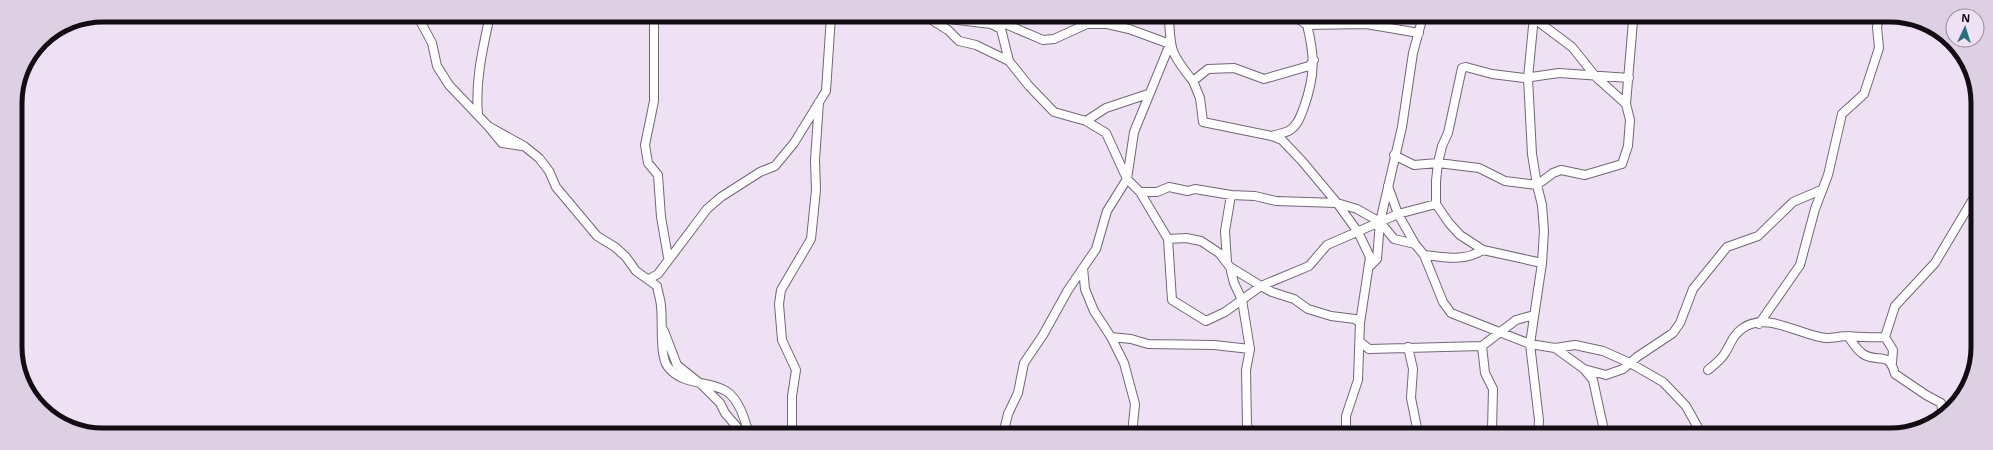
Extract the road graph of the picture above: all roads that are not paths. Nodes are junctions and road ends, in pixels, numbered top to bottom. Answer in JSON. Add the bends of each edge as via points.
{"nodes":[{"id":1,"x":421,"y":22,"type":"edge"},
{"id":2,"x":489,"y":22,"type":"edge"},
{"id":3,"x":654,"y":22,"type":"edge"},
{"id":4,"x":830,"y":22,"type":"edge"},
{"id":5,"x":935,"y":22,"type":"edge"},
{"id":6,"x":974,"y":22,"type":"edge"},
{"id":7,"x":1169,"y":22,"type":"edge"},
{"id":8,"x":1302,"y":22,"type":"edge"},
{"id":9,"x":1422,"y":22,"type":"edge"},
{"id":10,"x":1533,"y":22,"type":"edge"},
{"id":11,"x":1540,"y":22,"type":"edge"},
{"id":12,"x":1633,"y":22,"type":"edge"},
{"id":13,"x":1878,"y":22,"type":"edge"},
{"id":14,"x":1096,"y":23,"type":"joint"},
{"id":15,"x":991,"y":24,"type":"junction"},
{"id":16,"x":1306,"y":25,"type":"junction"},
{"id":17,"x":1419,"y":33,"type":"junction"},
{"id":18,"x":1170,"y":44,"type":"junction"},
{"id":19,"x":1314,"y":60,"type":"junction"},
{"id":20,"x":1009,"y":61,"type":"junction"},
{"id":21,"x":1596,"y":77,"type":"junction"},
{"id":22,"x":1528,"y":78,"type":"junction"},
{"id":23,"x":1629,"y":78,"type":"junction"},
{"id":24,"x":1193,"y":81,"type":"junction"},
{"id":25,"x":1148,"y":94,"type":"junction"},
{"id":26,"x":819,"y":102,"type":"junction"},
{"id":27,"x":1626,"y":104,"type":"junction"},
{"id":28,"x":478,"y":114,"type":"junction"},
{"id":29,"x":1086,"y":120,"type":"junction"},
{"id":30,"x":1272,"y":136,"type":"junction"},
{"id":31,"x":1394,"y":155,"type":"junction"},
{"id":32,"x":1438,"y":163,"type":"junction"},
{"id":33,"x":1127,"y":179,"type":"junction"},
{"id":34,"x":1537,"y":185,"type":"junction"},
{"id":35,"x":1388,"y":186,"type":"junction"},
{"id":36,"x":1821,"y":190,"type":"junction"},
{"id":37,"x":1140,"y":192,"type":"junction"},
{"id":38,"x":1232,"y":195,"type":"junction"},
{"id":39,"x":1971,"y":202,"type":"edge"},
{"id":40,"x":1337,"y":203,"type":"junction"},
{"id":41,"x":1436,"y":204,"type":"junction"},
{"id":42,"x":1398,"y":214,"type":"junction"},
{"id":43,"x":1380,"y":222,"type":"junction"},
{"id":44,"x":1358,"y":232,"type":"junction"},
{"id":45,"x":1168,"y":239,"type":"junction"},
{"id":46,"x":1416,"y":244,"type":"junction"},
{"id":47,"x":1483,"y":250,"type":"junction"},
{"id":48,"x":1424,"y":255,"type":"junction"},
{"id":49,"x":668,"y":257,"type":"junction"},
{"id":50,"x":1542,"y":263,"type":"junction"},
{"id":51,"x":1229,"y":264,"type":"junction"},
{"id":52,"x":1369,"y":267,"type":"junction"},
{"id":53,"x":1082,"y":268,"type":"junction"},
{"id":54,"x":649,"y":279,"type":"junction"},
{"id":55,"x":1261,"y":286,"type":"junction"},
{"id":56,"x":1242,"y":300,"type":"junction"},
{"id":57,"x":1534,"y":316,"type":"junction"},
{"id":58,"x":1360,"y":323,"type":"junction"},
{"id":59,"x":1759,"y":324,"type":"junction"},
{"id":60,"x":1500,"y":333,"type":"junction"},
{"id":61,"x":1848,"y":336,"type":"junction"},
{"id":62,"x":1111,"y":337,"type":"junction"},
{"id":63,"x":1885,"y":337,"type":"junction"},
{"id":64,"x":1360,"y":342,"type":"junction"},
{"id":65,"x":1530,"y":344,"type":"junction"},
{"id":66,"x":1482,"y":346,"type":"junction"},
{"id":67,"x":1408,"y":347,"type":"junction"},
{"id":68,"x":1250,"y":348,"type":"junction"},
{"id":69,"x":1555,"y":348,"type":"junction"},
{"id":70,"x":1630,"y":363,"type":"junction"},
{"id":71,"x":1892,"y":363,"type":"junction"},
{"id":72,"x":1584,"y":369,"type":"junction"},
{"id":73,"x":1708,"y":370,"type":"dead end"},
{"id":74,"x":702,"y":384,"type":"junction"},
{"id":75,"x":1942,"y":409,"type":"edge"},
{"id":76,"x":738,"y":428,"type":"edge"},
{"id":77,"x":746,"y":428,"type":"edge"},
{"id":78,"x":792,"y":428,"type":"edge"},
{"id":79,"x":1005,"y":428,"type":"edge"},
{"id":80,"x":1133,"y":428,"type":"edge"},
{"id":81,"x":1249,"y":428,"type":"edge"},
{"id":82,"x":1346,"y":428,"type":"edge"},
{"id":83,"x":1417,"y":428,"type":"edge"},
{"id":84,"x":1492,"y":428,"type":"edge"},
{"id":85,"x":1538,"y":428,"type":"edge"},
{"id":86,"x":1603,"y":428,"type":"edge"},
{"id":87,"x":1698,"y":428,"type":"edge"}],
"edges":[{"from":1,"to":28,"type":"street","via":[[432,43],[437,66],[449,85]]},
{"from":2,"to":28,"type":"street","via":[[476,91]]},
{"from":3,"to":49,"type":"street","via":[[654,101],[645,145],[648,163],[658,175],[660,217]]},
{"from":4,"to":26,"type":"street","via":[[826,64],[828,80],[826,91]]},
{"from":5,"to":20,"type":"street","via":[[959,41],[976,45]]},
{"from":6,"to":15,"type":"street"},
{"from":7,"to":18,"type":"street"},
{"from":8,"to":16,"type":"street"},
{"from":9,"to":17,"type":"street"},
{"from":10,"to":22,"type":"street"},
{"from":11,"to":21,"type":"street","via":[[1572,47]]},
{"from":12,"to":23,"type":"street"},
{"from":13,"to":36,"type":"street","via":[[1879,48],[1864,94],[1842,114],[1828,175]]},
{"from":14,"to":15,"type":"street","via":[[1087,24],[1054,39],[1043,40],[1003,23]]},
{"from":14,"to":18,"type":"street","via":[[1129,28]]},
{"from":15,"to":20,"type":"street","via":[[1001,29]]},
{"from":16,"to":17,"type":"street","via":[[1366,24]]},
{"from":16,"to":19,"type":"street"},
{"from":17,"to":31,"type":"street","via":[[1413,53],[1402,127]]},
{"from":18,"to":24,"type":"street","via":[[1177,61]]},
{"from":18,"to":25,"type":"street"},
{"from":19,"to":24,"type":"street","via":[[1309,66],[1264,79],[1234,68],[1208,69]]},
{"from":19,"to":30,"type":"street","via":[[1311,88],[1300,119],[1290,130]]},
{"from":20,"to":29,"type":"street","via":[[1054,112]]},
{"from":21,"to":22,"type":"street","via":[[1559,74]]},
{"from":21,"to":23,"type":"street"},
{"from":21,"to":27,"type":"street"},
{"from":22,"to":32,"type":"street","via":[[1462,68],[1448,133]]},
{"from":22,"to":34,"type":"street","via":[[1532,154]]},
{"from":23,"to":27,"type":"street"},
{"from":24,"to":30,"type":"street","via":[[1200,98],[1203,122]]},
{"from":25,"to":29,"type":"street","via":[[1106,108]]},
{"from":25,"to":33,"type":"street","via":[[1134,132]]},
{"from":26,"to":49,"type":"street","via":[[794,143],[775,166],[760,172],[721,197],[707,209]]},
{"from":26,"to":78,"type":"street","via":[[815,160],[816,190],[811,239],[781,290],[779,304],[782,340],[796,370],[792,396]]},
{"from":27,"to":34,"type":"street","via":[[1630,120],[1628,146],[1622,164],[1586,175],[1560,170]]},
{"from":28,"to":54,"type":"street","via":[[488,126],[524,146],[539,158],[549,171],[556,187],[597,236],[615,247],[636,271]]},
{"from":29,"to":33,"type":"street","via":[[1106,133]]},
{"from":30,"to":40,"type":"street","via":[[1282,140]]},
{"from":31,"to":32,"type":"street","via":[[1414,165]]},
{"from":31,"to":35,"type":"street"},
{"from":32,"to":34,"type":"street","via":[[1479,168],[1504,180]]},
{"from":32,"to":41,"type":"street"},
{"from":33,"to":37,"type":"street"},
{"from":33,"to":53,"type":"street","via":[[1108,211],[1096,249]]},
{"from":34,"to":50,"type":"street","via":[[1544,231]]},
{"from":35,"to":42,"type":"street"},
{"from":35,"to":43,"type":"street"},
{"from":36,"to":59,"type":"street","via":[[1800,265]]},
{"from":36,"to":70,"type":"street","via":[[1793,202],[1758,236],[1726,247],[1694,289],[1680,323],[1673,333]]},
{"from":37,"to":38,"type":"street","via":[[1157,192],[1168,187],[1188,192],[1195,189]]},
{"from":37,"to":45,"type":"street"},
{"from":38,"to":40,"type":"street","via":[[1255,196],[1276,201]]},
{"from":38,"to":51,"type":"street","via":[[1225,231]]},
{"from":39,"to":63,"type":"street","via":[[1935,263],[1895,306]]},
{"from":40,"to":43,"type":"street","via":[[1357,209]]},
{"from":40,"to":44,"type":"street"},
{"from":41,"to":42,"type":"street"},
{"from":41,"to":47,"type":"street","via":[[1460,235]]},
{"from":42,"to":43,"type":"street"},
{"from":42,"to":46,"type":"street"},
{"from":43,"to":44,"type":"street"},
{"from":43,"to":46,"type":"street","via":[[1394,239]]},
{"from":43,"to":52,"type":"street","via":[[1377,259]]},
{"from":44,"to":52,"type":"street","via":[[1370,257]]},
{"from":44,"to":55,"type":"street","via":[[1327,245],[1309,266]]},
{"from":45,"to":51,"type":"street","via":[[1186,238],[1201,241]]},
{"from":45,"to":56,"type":"street","via":[[1172,300],[1206,320],[1225,312]]},
{"from":46,"to":48,"type":"street"},
{"from":47,"to":48,"type":"street","via":[[1472,256],[1455,258]]},
{"from":47,"to":50,"type":"street"},
{"from":48,"to":60,"type":"street","via":[[1442,302],[1451,313]]},
{"from":49,"to":54,"type":"street","via":[[658,274]]},
{"from":50,"to":57,"type":"street"},
{"from":51,"to":55,"type":"street"},
{"from":51,"to":56,"type":"street"},
{"from":52,"to":58,"type":"street"},
{"from":53,"to":62,"type":"street","via":[[1085,289],[1094,311]]},
{"from":53,"to":79,"type":"street","via":[[1024,363],[1018,393],[1008,414]]},
{"from":54,"to":74,"type":"street","via":[[657,286],[661,306],[663,353],[667,366],[680,378]]},
{"from":55,"to":56,"type":"street"},
{"from":55,"to":58,"type":"street","via":[[1294,299],[1308,309],[1331,316],[1355,319]]},
{"from":56,"to":68,"type":"street"},
{"from":57,"to":60,"type":"street","via":[[1516,320]]},
{"from":57,"to":65,"type":"street"},
{"from":58,"to":64,"type":"street"},
{"from":59,"to":61,"type":"street","via":[[1782,324],[1800,332],[1826,338]]},
{"from":59,"to":73,"type":"street","via":[[1745,327],[1733,336],[1725,354]]},
{"from":60,"to":65,"type":"street"},
{"from":60,"to":66,"type":"street"},
{"from":61,"to":63,"type":"street"},
{"from":61,"to":71,"type":"street","via":[[1862,353]]},
{"from":62,"to":68,"type":"street","via":[[1148,344]]},
{"from":62,"to":80,"type":"street","via":[[1124,363],[1135,404]]},
{"from":63,"to":71,"type":"street","via":[[1893,350]]},
{"from":64,"to":67,"type":"street","via":[[1369,349]]},
{"from":64,"to":82,"type":"street","via":[[1358,380],[1346,416]]},
{"from":65,"to":69,"type":"street"},
{"from":65,"to":85,"type":"street"},
{"from":66,"to":67,"type":"street"},
{"from":66,"to":84,"type":"street","via":[[1485,374],[1493,388]]},
{"from":67,"to":83,"type":"street","via":[[1413,368],[1410,398]]},
{"from":68,"to":81,"type":"street","via":[[1246,370]]},
{"from":69,"to":70,"type":"street","via":[[1575,345],[1603,351]]},
{"from":69,"to":72,"type":"street"},
{"from":70,"to":72,"type":"street","via":[[1623,369],[1606,375]]},
{"from":70,"to":87,"type":"street","via":[[1663,382],[1686,406]]},
{"from":71,"to":75,"type":"street","via":[[1895,374],[1941,402]]},
{"from":72,"to":86,"type":"street","via":[[1593,380]]},
{"from":74,"to":76,"type":"street"},
{"from":74,"to":77,"type":"street","via":[[726,392],[734,399]]}]}
